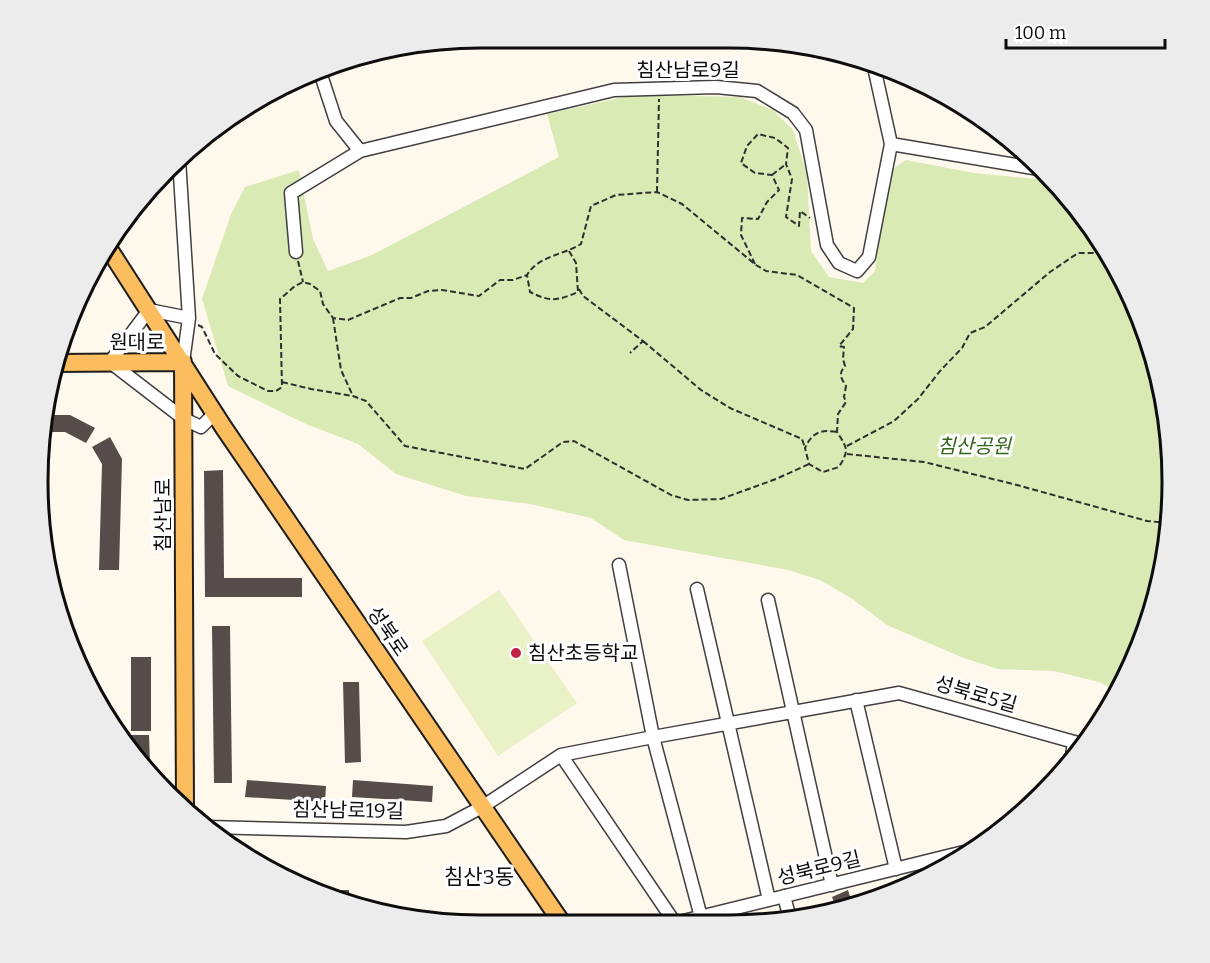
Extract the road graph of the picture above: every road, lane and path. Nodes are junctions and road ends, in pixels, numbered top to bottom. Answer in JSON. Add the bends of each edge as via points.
{"nodes":[{"id":1,"x":876,"y":74,"type":"edge"},
{"id":2,"x":322,"y":79,"type":"edge"},
{"id":3,"x":660,"y":87,"type":"junction"},
{"id":4,"x":891,"y":144,"type":"junction"},
{"id":5,"x":360,"y":151,"type":"junction"},
{"id":6,"x":786,"y":164,"type":"junction"},
{"id":7,"x":1026,"y":167,"type":"edge"},
{"id":8,"x":180,"y":171,"type":"edge"},
{"id":9,"x":772,"y":175,"type":"junction"},
{"id":10,"x":657,"y":192,"type":"junction"},
{"id":11,"x":818,"y":196,"type":"junction"},
{"id":12,"x":569,"y":251,"type":"junction"},
{"id":13,"x":296,"y":252,"type":"joint"},
{"id":14,"x":1096,"y":253,"type":"edge"},
{"id":15,"x":113,"y":254,"type":"edge"},
{"id":16,"x":756,"y":265,"type":"junction"},
{"id":17,"x":527,"y":275,"type":"junction"},
{"id":18,"x":303,"y":282,"type":"junction"},
{"id":19,"x":578,"y":286,"type":"junction"},
{"id":20,"x":149,"y":310,"type":"junction"},
{"id":21,"x":189,"y":318,"type":"junction"},
{"id":22,"x":333,"y":318,"type":"junction"},
{"id":23,"x":643,"y":341,"type":"junction"},
{"id":24,"x":630,"y":353,"type":"dead end"},
{"id":25,"x":183,"y":362,"type":"junction"},
{"id":26,"x":65,"y":363,"type":"edge"},
{"id":27,"x":111,"y":363,"type":"junction"},
{"id":28,"x":282,"y":382,"type":"junction"},
{"id":29,"x":353,"y":396,"type":"junction"},
{"id":30,"x":215,"y":413,"type":"junction"},
{"id":31,"x":184,"y":419,"type":"junction"},
{"id":32,"x":837,"y":432,"type":"junction"},
{"id":33,"x":847,"y":446,"type":"junction"},
{"id":34,"x":805,"y":448,"type":"junction"},
{"id":35,"x":847,"y":454,"type":"junction"},
{"id":36,"x":809,"y":464,"type":"junction"},
{"id":37,"x":1160,"y":522,"type":"edge"},
{"id":38,"x":619,"y":565,"type":"dead end"},
{"id":39,"x":697,"y":589,"type":"dead end"},
{"id":40,"x":768,"y":600,"type":"dead end"},
{"id":41,"x":856,"y":700,"type":"junction"},
{"id":42,"x":793,"y":712,"type":"junction"},
{"id":43,"x":728,"y":723,"type":"junction"},
{"id":44,"x":652,"y":736,"type":"junction"},
{"id":45,"x":1074,"y":742,"type":"edge"},
{"id":46,"x":561,"y":755,"type":"junction"},
{"id":47,"x":185,"y":797,"type":"edge"},
{"id":48,"x":482,"y":807,"type":"junction"},
{"id":49,"x":221,"y":827,"type":"edge"},
{"id":50,"x":946,"y":857,"type":"edge"},
{"id":51,"x":896,"y":869,"type":"junction"},
{"id":52,"x":832,"y":885,"type":"junction"},
{"id":53,"x":784,"y":896,"type":"junction"},
{"id":54,"x":768,"y":900,"type":"junction"},
{"id":55,"x":788,"y":911,"type":"edge"},
{"id":56,"x":557,"y":915,"type":"edge"},
{"id":57,"x":670,"y":915,"type":"edge"},
{"id":58,"x":700,"y":915,"type":"edge"},
{"id":59,"x":709,"y":915,"type":"edge"}],
"edges":[{"from":1,"to":4,"type":"street"},
{"from":2,"to":5,"type":"street","via":[[336,121]]},
{"from":3,"to":5,"type":"street","name":"침산남로9길","via":[[614,90]]},
{"from":3,"to":10,"type":"path"},
{"from":3,"to":11,"type":"street","name":"침산남로9길","via":[[757,91],[793,113],[806,130]]},
{"from":4,"to":7,"type":"street"},
{"from":4,"to":11,"type":"street","name":"침산남로9길","via":[[869,257],[857,271],[839,262],[827,245]]},
{"from":5,"to":13,"type":"street","name":"침산남로9길","via":[[291,193]]},
{"from":6,"to":9,"type":"path"},
{"from":6,"to":9,"type":"path","via":[[788,148],[775,138],[758,134],[747,146],[741,163],[755,173]]},
{"from":6,"to":11,"type":"path","via":[[792,179],[786,218],[799,226],[800,211],[814,221]]},
{"from":8,"to":21,"type":"street"},
{"from":9,"to":16,"type":"path","via":[[779,190],[766,202],[758,219],[742,218],[741,235]]},
{"from":10,"to":12,"type":"path","via":[[616,195],[591,206],[581,244]]},
{"from":10,"to":16,"type":"path","via":[[682,204]]},
{"from":12,"to":17,"type":"path","via":[[537,262]]},
{"from":12,"to":19,"type":"path","via":[[576,263]]},
{"from":13,"to":18,"type":"path"},
{"from":14,"to":33,"type":"path","via":[[1078,253],[985,327],[970,333],[918,399],[894,421]]},
{"from":15,"to":20,"type":"main road"},
{"from":16,"to":32,"type":"path","via":[[766,271],[797,275],[854,308],[853,329],[839,346],[843,347],[845,366],[840,377],[846,386],[846,402],[838,414]]},
{"from":17,"to":19,"type":"path","via":[[530,292],[545,300],[562,299],[578,292]]},
{"from":17,"to":22,"type":"path","via":[[500,280],[479,296],[428,291],[348,320]]},
{"from":18,"to":22,"type":"path","via":[[320,291]]},
{"from":18,"to":28,"type":"path","via":[[280,299]]},
{"from":19,"to":23,"type":"path","via":[[583,296]]},
{"from":20,"to":21,"type":"street"},
{"from":20,"to":25,"type":"main road"},
{"from":20,"to":27,"type":"street"},
{"from":21,"to":25,"type":"street"},
{"from":21,"to":28,"type":"path","via":[[202,327],[215,354],[238,376],[268,392],[282,387]]},
{"from":22,"to":29,"type":"path","via":[[341,370]]},
{"from":23,"to":24,"type":"path"},
{"from":23,"to":34,"type":"path","via":[[701,390],[730,408],[802,439]]},
{"from":25,"to":27,"type":"main road","name":"원대로"},
{"from":25,"to":30,"type":"main road","name":"성북로"},
{"from":25,"to":31,"type":"main road","name":"침산남로"},
{"from":26,"to":27,"type":"main road","name":"원대로"},
{"from":27,"to":31,"type":"street"},
{"from":28,"to":29,"type":"path"},
{"from":29,"to":36,"type":"path","via":[[366,401],[405,446],[525,469],[563,442],[574,441],[671,495],[688,500],[721,499]]},
{"from":30,"to":31,"type":"street","via":[[201,427]]},
{"from":30,"to":48,"type":"main road","name":"성북로"},
{"from":31,"to":47,"type":"main road","name":"침산남로"},
{"from":32,"to":33,"type":"path"},
{"from":32,"to":34,"type":"path","via":[[823,429],[811,436]]},
{"from":33,"to":35,"type":"path"},
{"from":34,"to":36,"type":"path"},
{"from":35,"to":36,"type":"path","via":[[839,467],[823,472]]},
{"from":35,"to":37,"type":"path","via":[[924,462]]},
{"from":38,"to":44,"type":"street"},
{"from":39,"to":43,"type":"street"},
{"from":40,"to":42,"type":"street"},
{"from":41,"to":42,"type":"street","name":"성북로5길"},
{"from":41,"to":45,"type":"street","name":"성북로5길","via":[[899,693]]},
{"from":41,"to":51,"type":"street"},
{"from":42,"to":43,"type":"street","name":"성북로5길"},
{"from":42,"to":52,"type":"street"},
{"from":43,"to":44,"type":"street","name":"성북로5길"},
{"from":43,"to":54,"type":"street"},
{"from":44,"to":46,"type":"street","name":"성북로5길"},
{"from":44,"to":58,"type":"street"},
{"from":46,"to":48,"type":"street","name":"성북로5길"},
{"from":46,"to":57,"type":"street"},
{"from":48,"to":49,"type":"street","name":"침산남로19길","via":[[446,826],[406,832]]},
{"from":48,"to":56,"type":"main road","name":"성북로"},
{"from":50,"to":51,"type":"street","name":"성북로9길"},
{"from":51,"to":52,"type":"street","name":"성북로9길"},
{"from":52,"to":53,"type":"street","name":"성북로9길"},
{"from":53,"to":54,"type":"street","name":"성북로9길"},
{"from":53,"to":55,"type":"street"},
{"from":54,"to":59,"type":"street","name":"성북로9길"}]}
